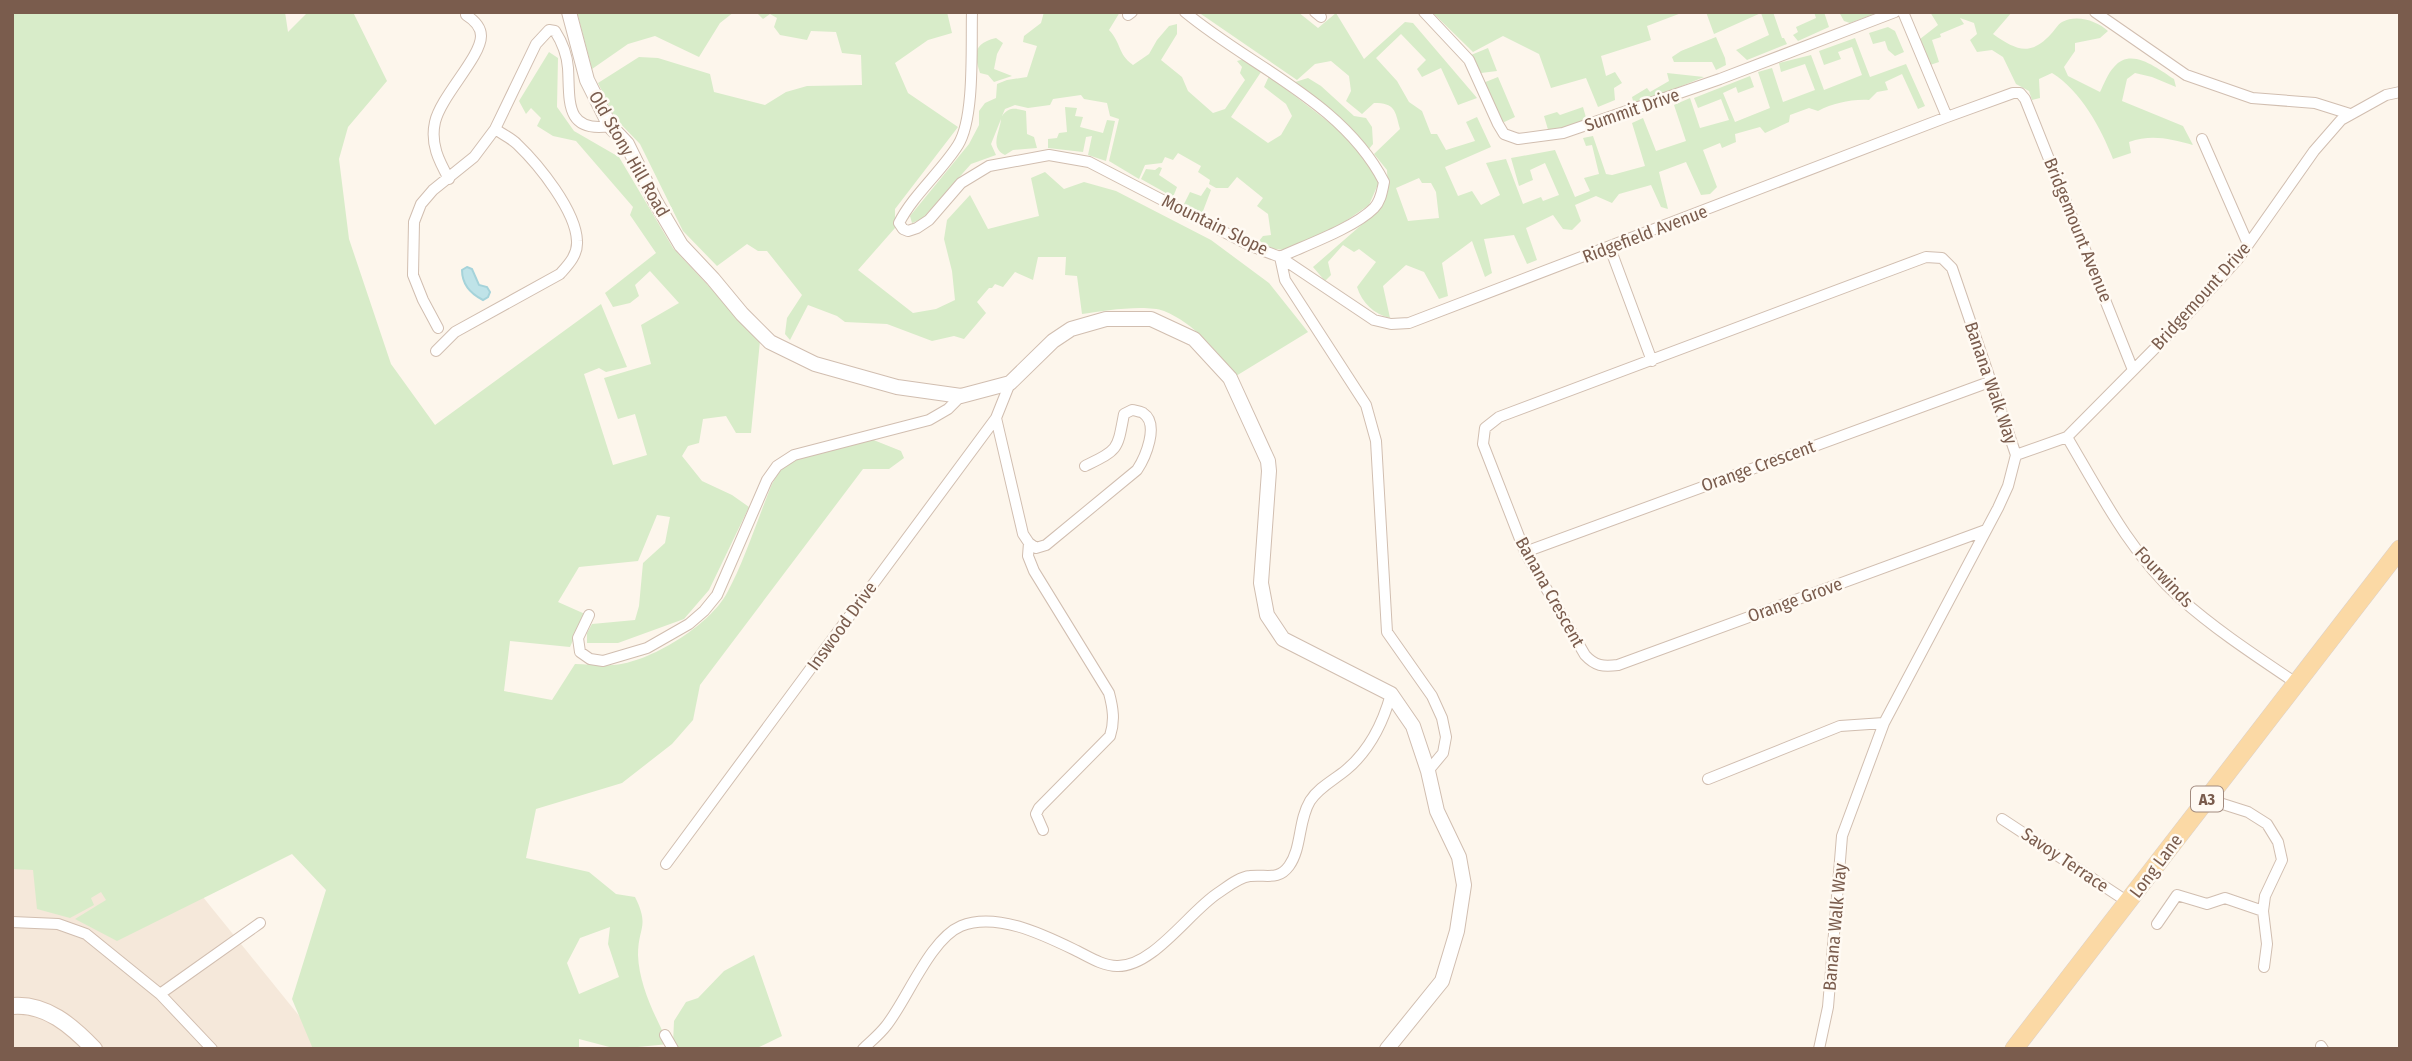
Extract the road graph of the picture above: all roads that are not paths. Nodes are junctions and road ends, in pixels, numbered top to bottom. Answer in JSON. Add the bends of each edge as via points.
{"nodes":[{"id":1,"x":569,"y":12,"type":"edge"},
{"id":2,"x":972,"y":12,"type":"edge"},
{"id":3,"x":1185,"y":12,"type":"edge"},
{"id":4,"x":1424,"y":12,"type":"edge"},
{"id":5,"x":1895,"y":12,"type":"edge"},
{"id":6,"x":1903,"y":12,"type":"edge"},
{"id":7,"x":2095,"y":12,"type":"edge"},
{"id":8,"x":466,"y":15,"type":"dead end"},
{"id":9,"x":2400,"y":92,"type":"edge"},
{"id":10,"x":2020,"y":93,"type":"joint"},
{"id":11,"x":2350,"y":114,"type":"junction"},
{"id":12,"x":1947,"y":117,"type":"junction"},
{"id":13,"x":610,"y":126,"type":"junction"},
{"id":14,"x":495,"y":129,"type":"junction"},
{"id":15,"x":2202,"y":139,"type":"dead end"},
{"id":16,"x":449,"y":179,"type":"junction"},
{"id":17,"x":2248,"y":244,"type":"junction"},
{"id":18,"x":1610,"y":248,"type":"junction"},
{"id":19,"x":1280,"y":257,"type":"junction"},
{"id":20,"x":438,"y":328,"type":"dead end"},
{"id":21,"x":436,"y":351,"type":"dead end"},
{"id":22,"x":1652,"y":361,"type":"junction"},
{"id":23,"x":2133,"y":370,"type":"junction"},
{"id":24,"x":1992,"y":380,"type":"junction"},
{"id":25,"x":1010,"y":383,"type":"junction"},
{"id":26,"x":961,"y":396,"type":"junction"},
{"id":27,"x":996,"y":418,"type":"junction"},
{"id":28,"x":1485,"y":428,"type":"joint"},
{"id":29,"x":2067,"y":437,"type":"junction"},
{"id":30,"x":2016,"y":455,"type":"junction"},
{"id":31,"x":1085,"y":466,"type":"dead end"},
{"id":32,"x":1986,"y":530,"type":"junction"},
{"id":33,"x":1029,"y":543,"type":"junction"},
{"id":34,"x":2400,"y":549,"type":"edge"},
{"id":35,"x":1525,"y":552,"type":"junction"},
{"id":36,"x":589,"y":615,"type":"dead end"},
{"id":37,"x":1603,"y":667,"type":"joint"},
{"id":38,"x":2297,"y":683,"type":"junction"},
{"id":39,"x":1391,"y":694,"type":"junction"},
{"id":40,"x":1884,"y":723,"type":"junction"},
{"id":41,"x":1428,"y":771,"type":"junction"},
{"id":42,"x":1709,"y":779,"type":"dead end"},
{"id":43,"x":2207,"y":799,"type":"junction"},
{"id":44,"x":2003,"y":819,"type":"dead end"},
{"id":45,"x":1043,"y":830,"type":"dead end"},
{"id":46,"x":666,"y":864,"type":"dead end"},
{"id":47,"x":2128,"y":902,"type":"junction"},
{"id":48,"x":2263,"y":911,"type":"junction"},
{"id":49,"x":12,"y":922,"type":"edge"},
{"id":50,"x":260,"y":923,"type":"dead end"},
{"id":51,"x":2157,"y":925,"type":"dead end"},
{"id":52,"x":2264,"y":967,"type":"dead end"},
{"id":53,"x":160,"y":994,"type":"junction"},
{"id":54,"x":12,"y":1006,"type":"edge"},
{"id":55,"x":665,"y":1035,"type":"dead end"},
{"id":56,"x":94,"y":1049,"type":"edge"},
{"id":57,"x":212,"y":1049,"type":"edge"},
{"id":58,"x":673,"y":1049,"type":"edge"},
{"id":59,"x":863,"y":1049,"type":"edge"},
{"id":60,"x":1387,"y":1049,"type":"edge"},
{"id":61,"x":1819,"y":1049,"type":"edge"},
{"id":62,"x":2014,"y":1049,"type":"edge"}],
"edges":[{"from":1,"to":13,"type":"street","name":"Old Stony Hill Road","via":[[587,80]]},
{"from":2,"to":19,"type":"street","name":"Mountain Slope","via":[[965,131],[903,214],[902,229],[908,231],[929,220],[961,183],[989,166],[1049,155],[1089,162]]},
{"from":3,"to":19,"type":"street","via":[[1320,107],[1356,139],[1384,182],[1375,207],[1339,231]]},
{"from":4,"to":5,"type":"street","name":"Summit Drive","via":[[1469,60],[1504,134],[1518,139],[1563,133]]},
{"from":6,"to":12,"type":"street"},
{"from":7,"to":11,"type":"street","via":[[2186,75],[2252,99],[2315,103]]},
{"from":8,"to":16,"type":"street","via":[[482,34],[479,47],[435,122],[437,159]]},
{"from":9,"to":11,"type":"street","name":"Bridgemount Drive"},
{"from":10,"to":12,"type":"street","name":"Ridgefield Avenue"},
{"from":10,"to":23,"type":"street","name":"Bridgemount Avenue"},
{"from":11,"to":17,"type":"street","name":"Bridgemount Drive","via":[[2314,152]]},
{"from":12,"to":18,"type":"street","name":"Ridgefield Avenue"},
{"from":13,"to":14,"type":"street","via":[[580,123],[572,112],[564,48],[555,31],[549,30],[536,44]]},
{"from":13,"to":26,"type":"street","name":"Old Stony Hill Road","via":[[627,144],[681,245],[770,342],[815,364],[897,387]]},
{"from":14,"to":16,"type":"street","via":[[474,157]]},
{"from":14,"to":21,"type":"street","via":[[516,143],[548,181],[561,199],[578,242],[573,260],[560,274],[455,332]]},
{"from":15,"to":17,"type":"street"},
{"from":16,"to":20,"type":"street","via":[[432,190],[414,222],[413,275]]},
{"from":17,"to":23,"type":"street","name":"Bridgemount Drive"},
{"from":18,"to":19,"type":"street","name":"Ridgefield Avenue","via":[[1409,323],[1391,324],[1374,320]]},
{"from":18,"to":22,"type":"street"},
{"from":19,"to":41,"type":"street","name":"Mountain Slope","via":[[1285,280],[1366,405],[1376,441],[1387,632],[1432,696],[1446,737],[1443,753]]},
{"from":22,"to":24,"type":"street","name":"Banana Walk Way","via":[[1934,256],[1952,268]]},
{"from":22,"to":28,"type":"street","name":"Banana Walk Way","via":[[1499,417]]},
{"from":23,"to":29,"type":"street","name":"Bridgemount Drive"},
{"from":24,"to":30,"type":"street","name":"Banana Walk Way"},
{"from":24,"to":35,"type":"street","name":"Orange Crescent"},
{"from":25,"to":26,"type":"street","name":"Old Stony Hill Road"},
{"from":25,"to":27,"type":"street","name":"Inswood Drive"},
{"from":25,"to":39,"type":"street","name":"Old Stony Hill Road","via":[[1071,329],[1106,319],[1151,319],[1194,339],[1230,378],[1268,461],[1261,583],[1267,615],[1283,639]]},
{"from":26,"to":36,"type":"street","via":[[929,420],[794,455],[777,466],[717,595],[690,624],[647,648],[603,661],[580,652],[578,638]]},
{"from":27,"to":33,"type":"street","via":[[1023,534]]},
{"from":27,"to":46,"type":"street","name":"Inswood Drive"},
{"from":28,"to":35,"type":"street","name":"Banana Crescent","via":[[1483,444]]},
{"from":29,"to":30,"type":"street","name":"Bridgemount Drive"},
{"from":29,"to":38,"type":"street","name":"Fourwinds","via":[[2139,552],[2178,596],[2225,635]]},
{"from":30,"to":32,"type":"street","name":"Banana Walk Way","via":[[2008,486]]},
{"from":31,"to":33,"type":"street","via":[[1112,453],[1124,414],[1143,412],[1150,421],[1150,435],[1137,470],[1046,545],[1036,548]]},
{"from":32,"to":37,"type":"street","name":"Orange Grove"},
{"from":32,"to":40,"type":"street","name":"Banana Walk Way"},
{"from":33,"to":45,"type":"street","via":[[1034,571],[1109,693],[1114,726],[1110,736],[1040,808],[1036,814]]},
{"from":34,"to":38,"type":"main road","name":"Long Lane","number":"A3"},
{"from":35,"to":37,"type":"street","name":"Banana Crescent","via":[[1585,655]]},
{"from":38,"to":43,"type":"main road","name":"Long Lane","number":"A3"},
{"from":39,"to":41,"type":"street","name":"Old Stony Hill Road","via":[[1413,726]]},
{"from":39,"to":59,"type":"street","via":[[1377,733],[1355,762],[1311,800],[1294,855],[1275,877],[1250,876],[1227,887],[1128,966],[1099,962],[1036,931],[993,922],[964,925],[949,932],[886,1027]]},
{"from":40,"to":42,"type":"street","via":[[1840,726]]},
{"from":40,"to":61,"type":"street","name":"Banana Walk Way","via":[[1842,836],[1828,1007]]},
{"from":41,"to":60,"type":"street","name":"Old Stony Hill Road","via":[[1437,811],[1460,857],[1464,885],[1459,920],[1442,981]]},
{"from":43,"to":47,"type":"main road","name":"Long Lane","number":"A3"},
{"from":43,"to":48,"type":"street","via":[[2248,812],[2267,824],[2278,842],[2282,860]]},
{"from":44,"to":47,"type":"street","name":"Savoy Terrace"},
{"from":47,"to":62,"type":"main road","name":"Long Lane","number":"A3"},
{"from":48,"to":51,"type":"street","via":[[2225,898],[2207,904],[2177,895]]},
{"from":48,"to":52,"type":"street"},
{"from":49,"to":53,"type":"street","via":[[58,924],[86,934]]},
{"from":50,"to":53,"type":"street"},
{"from":53,"to":57,"type":"street"},
{"from":54,"to":56,"type":"main road","via":[[44,1009]]},
{"from":55,"to":58,"type":"street"}]}
